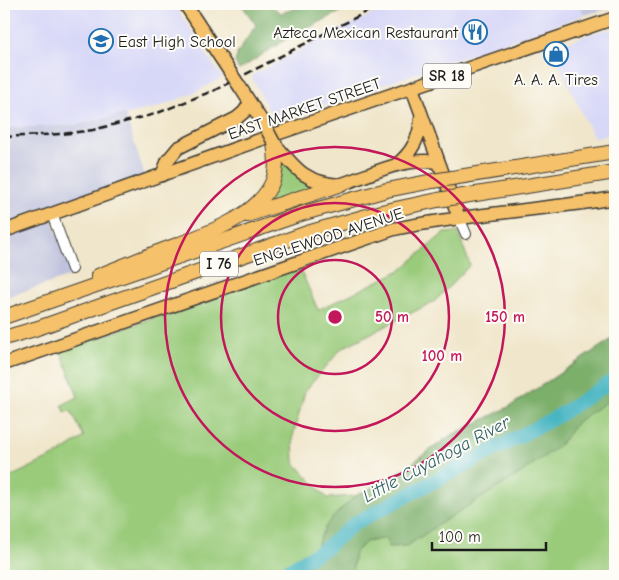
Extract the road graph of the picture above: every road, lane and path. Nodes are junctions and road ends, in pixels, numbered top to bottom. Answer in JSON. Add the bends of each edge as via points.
{"nodes":[{"id":1,"x":185,"y":4,"type":"edge"},
{"id":2,"x":615,"y":18,"type":"edge"},
{"id":3,"x":412,"y":88,"type":"junction"},
{"id":4,"x":250,"y":103,"type":"junction"},
{"id":5,"x":421,"y":113,"type":"junction"},
{"id":6,"x":274,"y":143,"type":"junction"},
{"id":7,"x":615,"y":152,"type":"edge"},
{"id":8,"x":438,"y":162,"type":"junction"},
{"id":9,"x":394,"y":166,"type":"junction"},
{"id":10,"x":615,"y":172,"type":"edge"},
{"id":11,"x":162,"y":175,"type":"junction"},
{"id":12,"x":339,"y":185,"type":"junction"},
{"id":13,"x":615,"y":198,"type":"edge"},
{"id":14,"x":52,"y":214,"type":"junction"},
{"id":15,"x":459,"y":218,"type":"junction"},
{"id":16,"x":233,"y":220,"type":"junction"},
{"id":17,"x":4,"y":231,"type":"edge"},
{"id":18,"x":466,"y":234,"type":"dead end"},
{"id":19,"x":72,"y":269,"type":"dead end"},
{"id":20,"x":4,"y":317,"type":"edge"},
{"id":21,"x":4,"y":338,"type":"edge"},
{"id":22,"x":4,"y":364,"type":"edge"}],
"edges":[{"from":1,"to":4,"type":"main road","bridge":true},
{"from":2,"to":3,"type":"main road","name":"EAST MARKET STREET","number":"SR 18"},
{"from":3,"to":5,"type":"main road"},
{"from":3,"to":11,"type":"main road","name":"EAST MARKET STREET","number":"SR 18"},
{"from":4,"to":6,"type":"main road","bridge":true},
{"from":4,"to":11,"type":"main road","via":[[237,118],[178,148]]},
{"from":5,"to":8,"type":"main road"},
{"from":5,"to":9,"type":"main road","via":[[420,131],[414,146]]},
{"from":6,"to":12,"type":"main road","via":[[304,176]]},
{"from":6,"to":16,"type":"highway","via":[[276,168],[271,185],[260,201]]},
{"from":7,"to":20,"type":"highway","number":"I 76","bridge":true,"via":[[434,181],[364,196],[304,213]]},
{"from":8,"to":9,"type":"main road","via":[[421,160]]},
{"from":8,"to":15,"type":"main road"},
{"from":9,"to":12,"type":"main road"},
{"from":10,"to":21,"type":"highway","number":"I 76","bridge":true,"via":[[380,212],[307,233]]},
{"from":11,"to":14,"type":"main road","name":"EAST MARKET STREET","number":"SR 18"},
{"from":12,"to":16,"type":"highway"},
{"from":13,"to":15,"type":"main road","name":"ENGLEWOOD AVENUE"},
{"from":14,"to":17,"type":"main road","name":"EAST MARKET STREET","number":"SR 18"},
{"from":14,"to":19,"type":"street"},
{"from":15,"to":18,"type":"street"},
{"from":15,"to":22,"type":"main road","name":"ENGLEWOOD AVENUE","via":[[394,229]]},
{"from":16,"to":20,"type":"highway"}]}
